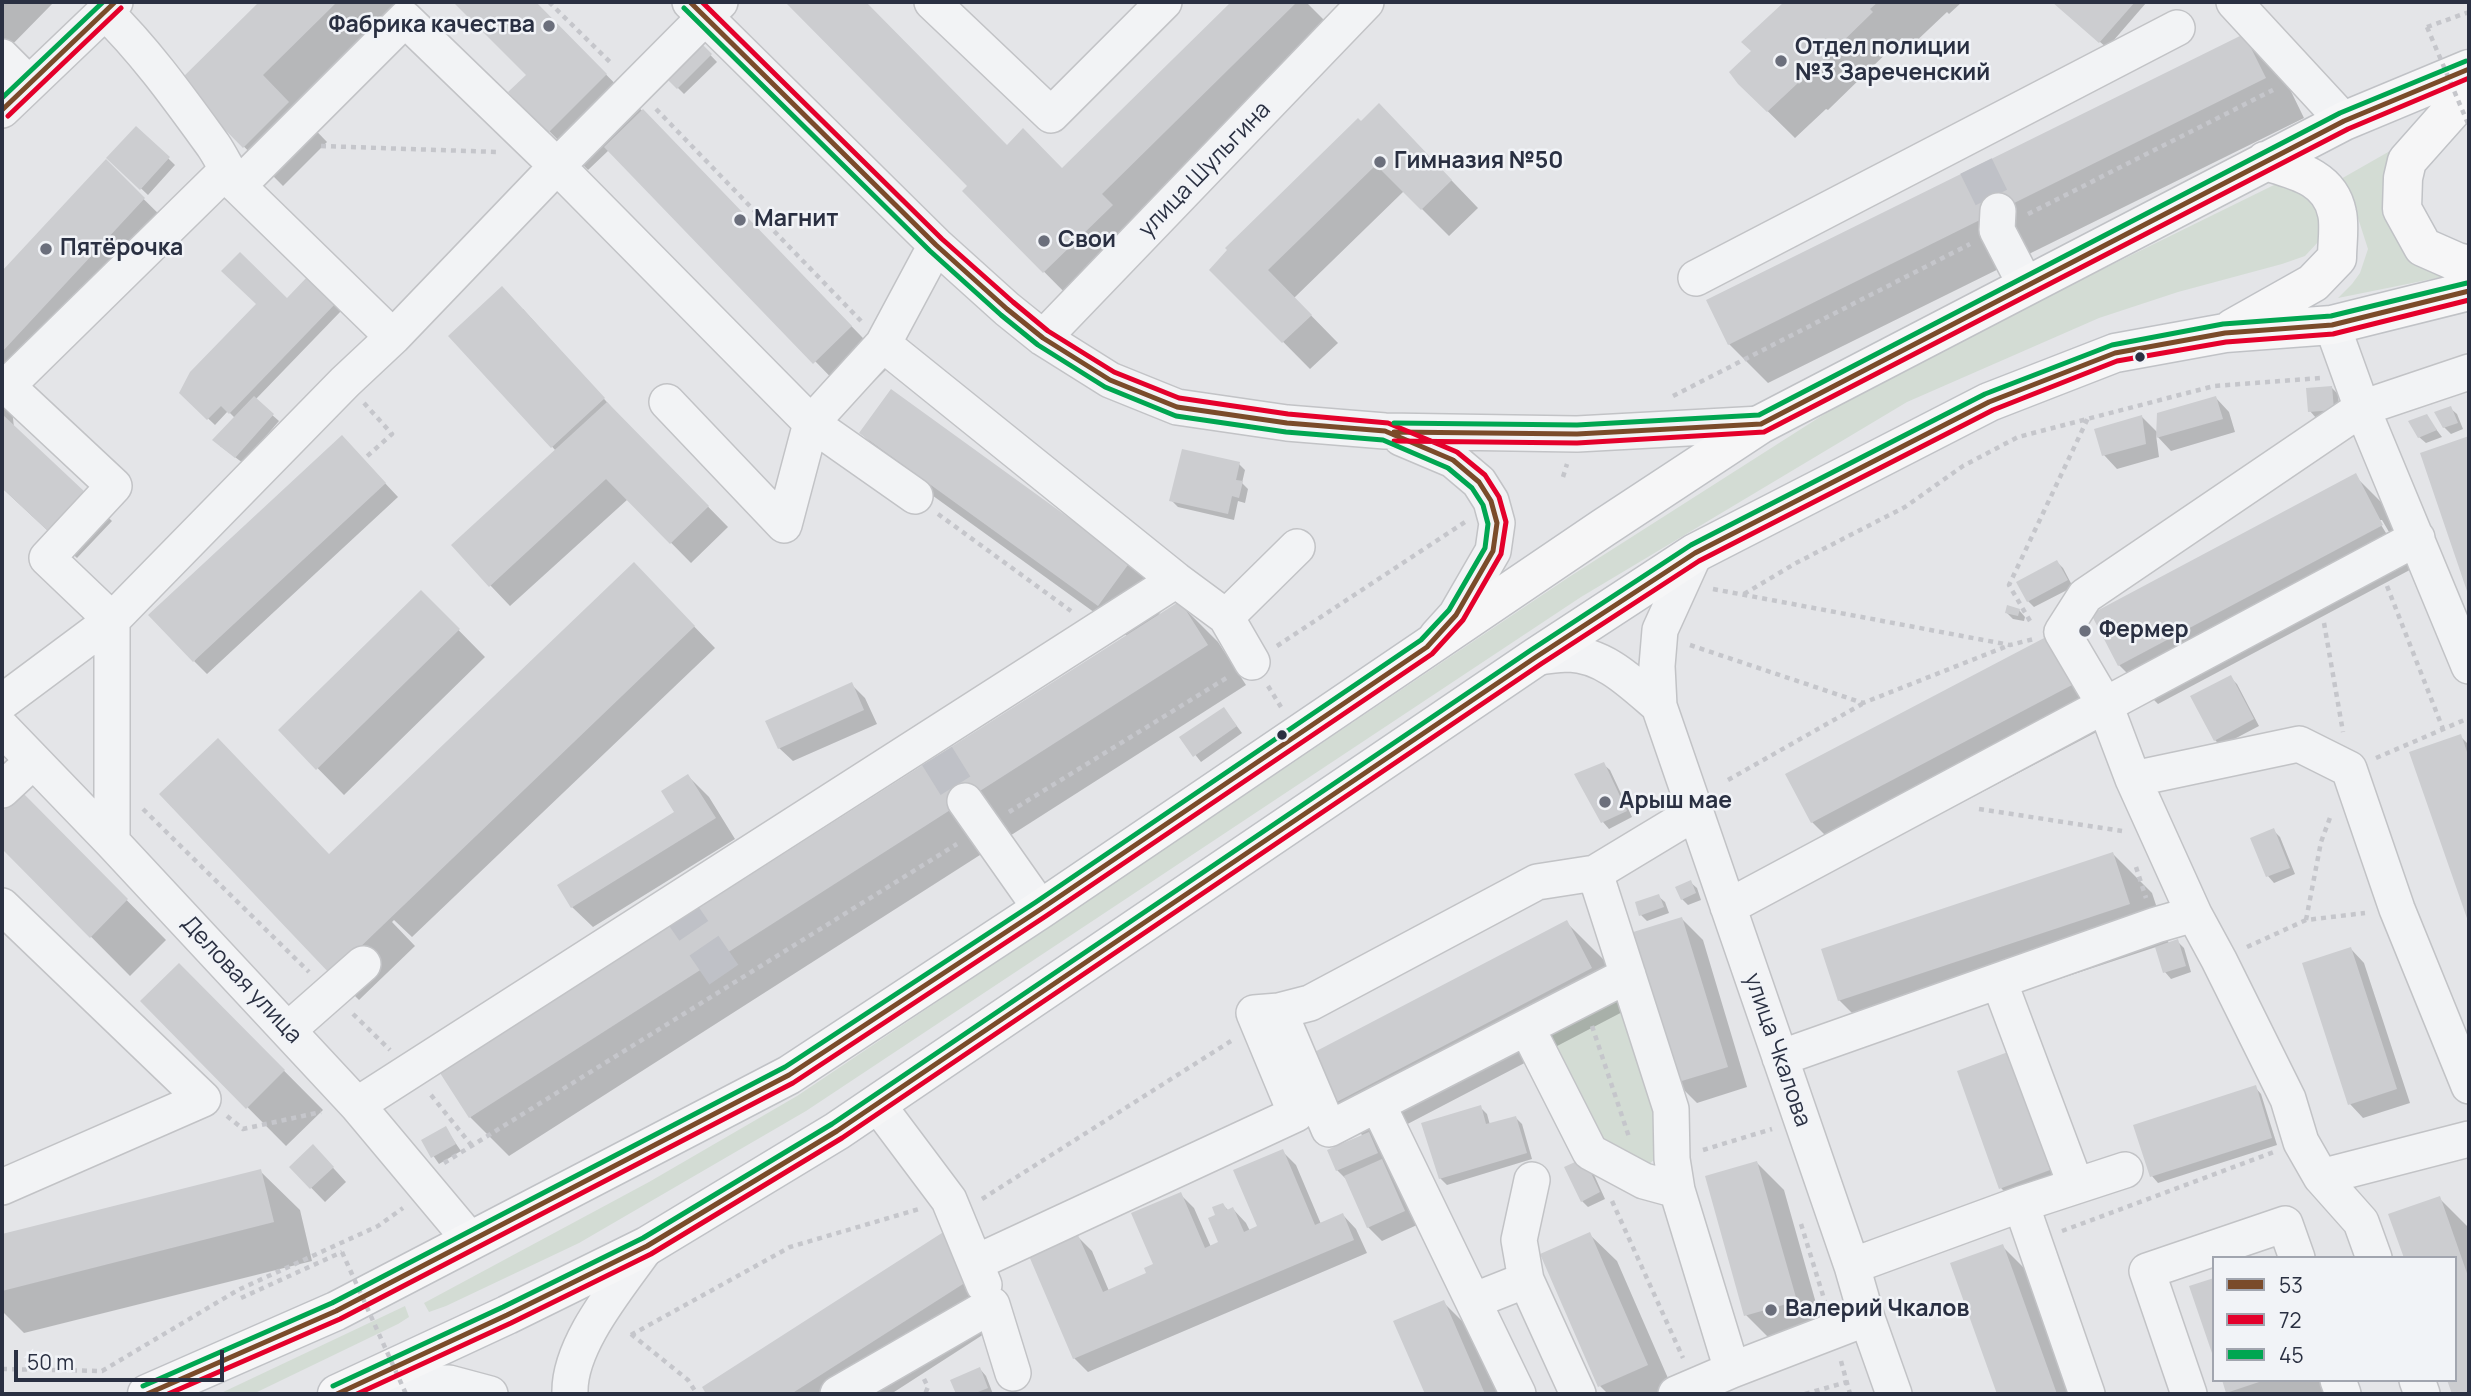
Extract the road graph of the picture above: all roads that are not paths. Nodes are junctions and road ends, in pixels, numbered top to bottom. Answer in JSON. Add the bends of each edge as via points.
{"nodes":[{"id":1,"x":932,"y":2,"type":"edge"},
{"id":2,"x":1164,"y":2,"type":"edge"},
{"id":3,"x":1365,"y":2,"type":"edge"},
{"id":4,"x":2234,"y":2,"type":"edge"},
{"id":5,"x":110,"y":6,"type":"edge"},
{"id":6,"x":706,"y":7,"type":"edge"},
{"id":7,"x":2177,"y":28,"type":"dead end"},
{"id":8,"x":2,"y":57,"type":"edge"},
{"id":9,"x":2469,"y":69,"type":"edge"},
{"id":10,"x":29,"y":84,"type":"junction"},
{"id":11,"x":2469,"y":91,"type":"edge"},
{"id":12,"x":2,"y":110,"type":"edge"},
{"id":13,"x":2344,"y":121,"type":"junction"},
{"id":14,"x":551,"y":160,"type":"junction"},
{"id":15,"x":2265,"y":161,"type":"junction"},
{"id":16,"x":232,"y":179,"type":"junction"},
{"id":17,"x":1998,"y":221,"type":"tunnel mouth"},
{"id":18,"x":936,"y":245,"type":"junction"},
{"id":19,"x":1696,"y":278,"type":"dead end"},
{"id":20,"x":2026,"y":286,"type":"junction"},
{"id":21,"x":2468,"y":289,"type":"edge"},
{"id":22,"x":2332,"y":326,"type":"junction"},
{"id":23,"x":2225,"y":333,"type":"junction"},
{"id":24,"x":393,"y":337,"type":"junction"},
{"id":25,"x":1044,"y":338,"type":"junction"},
{"id":26,"x":883,"y":344,"type":"junction"},
{"id":27,"x":2469,"y":372,"type":"edge"},
{"id":28,"x":667,"y":402,"type":"dead end"},
{"id":29,"x":2362,"y":408,"type":"junction"},
{"id":30,"x":811,"y":423,"type":"junction"},
{"id":31,"x":1760,"y":424,"type":"junction"},
{"id":32,"x":1385,"y":431,"type":"junction"},
{"id":33,"x":915,"y":496,"type":"road end"},
{"id":34,"x":2417,"y":538,"type":"junction"},
{"id":35,"x":1297,"y":547,"type":"dead end"},
{"id":36,"x":1695,"y":553,"type":"junction"},
{"id":37,"x":1176,"y":580,"type":"junction"},
{"id":38,"x":1226,"y":617,"type":"junction"},
{"id":39,"x":112,"y":620,"type":"junction"},
{"id":40,"x":1427,"y":647,"type":"junction"},
{"id":41,"x":1536,"y":657,"type":"junction"},
{"id":42,"x":1252,"y":662,"type":"road end"},
{"id":43,"x":2469,"y":666,"type":"edge"},
{"id":44,"x":2,"y":702,"type":"edge"},
{"id":45,"x":2105,"y":705,"type":"junction"},
{"id":46,"x":1659,"y":706,"type":"junction"},
{"id":47,"x":2,"y":728,"type":"edge"},
{"id":48,"x":33,"y":761,"type":"junction"},
{"id":49,"x":2133,"y":779,"type":"junction"},
{"id":50,"x":2,"y":790,"type":"edge"},
{"id":51,"x":1696,"y":812,"type":"junction"},
{"id":52,"x":975,"y":814,"type":"tunnel mouth"},
{"id":53,"x":112,"y":842,"type":"junction"},
{"id":54,"x":1595,"y":873,"type":"junction"},
{"id":55,"x":2,"y":906,"type":"edge"},
{"id":56,"x":1728,"y":906,"type":"junction"},
{"id":57,"x":1041,"y":909,"type":"junction"},
{"id":58,"x":2194,"y":914,"type":"junction"},
{"id":59,"x":363,"y":964,"type":"dead end"},
{"id":60,"x":1628,"y":975,"type":"junction"},
{"id":61,"x":1999,"y":981,"type":"junction"},
{"id":62,"x":1279,"y":1011,"type":"junction"},
{"id":63,"x":1527,"y":1028,"type":"junction"},
{"id":64,"x":288,"y":1030,"type":"junction"},
{"id":65,"x":1780,"y":1058,"type":"junction"},
{"id":66,"x":2469,"y":1086,"type":"edge"},
{"id":67,"x":877,"y":1104,"type":"junction"},
{"id":68,"x":357,"y":1105,"type":"junction"},
{"id":69,"x":1378,"y":1105,"type":"junction"},
{"id":70,"x":2469,"y":1139,"type":"edge"},
{"id":71,"x":2125,"y":1170,"type":"dead end"},
{"id":72,"x":1664,"y":1177,"type":"junction"},
{"id":73,"x":2321,"y":1177,"type":"junction"},
{"id":74,"x":1532,"y":1180,"type":"dead end"},
{"id":75,"x":2076,"y":1186,"type":"junction"},
{"id":76,"x":2,"y":1187,"type":"edge"},
{"id":77,"x":2021,"y":1204,"type":"junction"},
{"id":78,"x":471,"y":1241,"type":"junction"},
{"id":79,"x":647,"y":1246,"type":"junction"},
{"id":80,"x":2296,"y":1256,"type":"edge"},
{"id":81,"x":2373,"y":1256,"type":"edge"},
{"id":82,"x":975,"y":1263,"type":"junction"},
{"id":83,"x":1852,"y":1266,"type":"junction"},
{"id":84,"x":1526,"y":1280,"type":"junction"},
{"id":85,"x":1473,"y":1301,"type":"junction"},
{"id":86,"x":992,"y":1305,"type":"junction"},
{"id":87,"x":1867,"y":1318,"type":"junction"},
{"id":88,"x":1013,"y":1373,"type":"dead end"},
{"id":89,"x":1702,"y":1380,"type":"edge"},
{"id":90,"x":350,"y":1388,"type":"edge"},
{"id":91,"x":147,"y":1394,"type":"edge"},
{"id":92,"x":490,"y":1394,"type":"edge"},
{"id":93,"x":570,"y":1394,"type":"edge"},
{"id":94,"x":838,"y":1394,"type":"edge"},
{"id":95,"x":1518,"y":1394,"type":"edge"},
{"id":96,"x":1578,"y":1394,"type":"edge"},
{"id":97,"x":1894,"y":1394,"type":"edge"},
{"id":98,"x":2087,"y":1394,"type":"edge"},
{"id":99,"x":2189,"y":1394,"type":"edge"}],
"edges":[{"from":1,"to":2,"type":"street","via":[[1051,115]]},
{"from":3,"to":25,"type":"street","name":"улица Шульгина"},
{"from":4,"to":13,"type":"street"},
{"from":5,"to":10,"type":"street"},
{"from":5,"to":16,"type":"street","via":[[215,148]]},
{"from":6,"to":14,"type":"street","via":[[635,88]]},
{"from":6,"to":18,"type":"street"},
{"from":7,"to":19,"type":"street","via":[[1965,155]]},
{"from":8,"to":10,"type":"street"},
{"from":9,"to":13,"type":"main road"},
{"from":10,"to":12,"type":"street"},
{"from":11,"to":21,"type":"main road","via":[[2407,161],[2403,178],[2403,209],[2423,247],[2457,262]]},
{"from":13,"to":15,"type":"main road"},
{"from":14,"to":16,"type":"street","via":[[405,19],[277,145]]},
{"from":14,"to":24,"type":"street"},
{"from":14,"to":30,"type":"street"},
{"from":15,"to":20,"type":"main road"},
{"from":15,"to":23,"type":"main road","via":[[2302,172],[2319,181],[2330,195],[2338,214],[2337,258],[2313,283]]},
{"from":16,"to":24,"type":"street"},
{"from":16,"to":39,"type":"street","via":[[7,386],[114,486],[47,558]]},
{"from":17,"to":20,"type":"street"},
{"from":18,"to":25,"type":"street"},
{"from":18,"to":26,"type":"street"},
{"from":20,"to":31,"type":"main road"},
{"from":21,"to":22,"type":"main road"},
{"from":22,"to":23,"type":"main road"},
{"from":22,"to":29,"type":"street"},
{"from":23,"to":36,"type":"main road","via":[[2115,353],[1989,402]]},
{"from":24,"to":39,"type":"street"},
{"from":25,"to":32,"type":"street","via":[[1110,380],[1177,407],[1287,424]]},
{"from":26,"to":30,"type":"street"},
{"from":26,"to":37,"type":"street"},
{"from":27,"to":29,"type":"street"},
{"from":28,"to":30,"type":"street","via":[[784,524]]},
{"from":29,"to":34,"type":"street"},
{"from":29,"to":45,"type":"street","via":[[2046,626]]},
{"from":30,"to":33,"type":"street"},
{"from":31,"to":32,"type":"street","via":[[1577,434]]},
{"from":31,"to":40,"type":"main road"},
{"from":32,"to":40,"type":"street","via":[[1452,460],[1479,482],[1497,523],[1493,551],[1456,615]]},
{"from":34,"to":43,"type":"street"},
{"from":34,"to":45,"type":"street"},
{"from":35,"to":38,"type":"street"},
{"from":36,"to":41,"type":"main road"},
{"from":36,"to":46,"type":"street","name":"улица Чкалова","via":[[1660,630]]},
{"from":37,"to":38,"type":"street"},
{"from":37,"to":68,"type":"street","via":[[1084,621],[912,746]]},
{"from":38,"to":42,"type":"street"},
{"from":39,"to":44,"type":"street"},
{"from":39,"to":53,"type":"street"},
{"from":40,"to":57,"type":"main road"},
{"from":41,"to":46,"type":"street","name":"улица Чкалова","via":[[1570,654],[1594,658],[1622,674]]},
{"from":41,"to":67,"type":"main road"},
{"from":45,"to":49,"type":"street"},
{"from":45,"to":56,"type":"street"},
{"from":46,"to":51,"type":"street","name":"улица Чкалова"},
{"from":47,"to":48,"type":"street","name":"Деловая улица"},
{"from":48,"to":50,"type":"street"},
{"from":48,"to":53,"type":"street","name":"Деловая улица"},
{"from":49,"to":58,"type":"street"},
{"from":49,"to":66,"type":"street","via":[[2299,744],[2349,769],[2397,909]]},
{"from":51,"to":54,"type":"street"},
{"from":51,"to":56,"type":"street","name":"улица Чкалова"},
{"from":52,"to":57,"type":"street"},
{"from":53,"to":64,"type":"street","name":"Деловая улица"},
{"from":54,"to":60,"type":"street"},
{"from":54,"to":62,"type":"street","via":[[1537,882],[1310,1003]]},
{"from":55,"to":76,"type":"street","via":[[204,1099]]},
{"from":56,"to":65,"type":"street","name":"улица Чкалова"},
{"from":57,"to":78,"type":"main road","via":[[789,1075]]},
{"from":58,"to":61,"type":"street"},
{"from":58,"to":73,"type":"street","via":[[2288,1099],[2301,1142]]},
{"from":59,"to":64,"type":"street"},
{"from":60,"to":63,"type":"street"},
{"from":60,"to":72,"type":"street","via":[[1671,1109]]},
{"from":61,"to":65,"type":"street"},
{"from":61,"to":75,"type":"street"},
{"from":62,"to":69,"type":"street","via":[[1329,1129]]},
{"from":62,"to":82,"type":"street","via":[[1254,1013],[1296,1114]]},
{"from":63,"to":69,"type":"street"},
{"from":63,"to":72,"type":"street","via":[[1590,1152]]},
{"from":64,"to":68,"type":"street","name":"Деловая улица"},
{"from":65,"to":83,"type":"street","name":"улица Чкалова"},
{"from":67,"to":79,"type":"main road"},
{"from":67,"to":82,"type":"street","via":[[949,1200]]},
{"from":68,"to":78,"type":"street","name":"Деловая улица","via":[[434,1178]]},
{"from":69,"to":85,"type":"street"},
{"from":70,"to":73,"type":"street"},
{"from":71,"to":75,"type":"street"},
{"from":72,"to":89,"type":"street"},
{"from":73,"to":81,"type":"street","via":[[2361,1222]]},
{"from":74,"to":84,"type":"street","via":[[1519,1240]]},
{"from":75,"to":77,"type":"street"},
{"from":77,"to":83,"type":"street"},
{"from":77,"to":98,"type":"street"},
{"from":78,"to":91,"type":"main road","via":[[336,1311]]},
{"from":79,"to":90,"type":"main road"},
{"from":79,"to":93,"type":"street","via":[[580,1344]]},
{"from":80,"to":99,"type":"street","via":[[2285,1224],[2147,1271]]},
{"from":82,"to":86,"type":"street"},
{"from":83,"to":87,"type":"street","name":"улица Чкалова"},
{"from":84,"to":85,"type":"street"},
{"from":84,"to":96,"type":"street"},
{"from":85,"to":95,"type":"street"},
{"from":86,"to":88,"type":"street"},
{"from":86,"to":94,"type":"street"},
{"from":87,"to":89,"type":"street"},
{"from":87,"to":97,"type":"street","name":"улица Чкалова"},
{"from":90,"to":92,"type":"street","via":[[449,1383]]}]}
